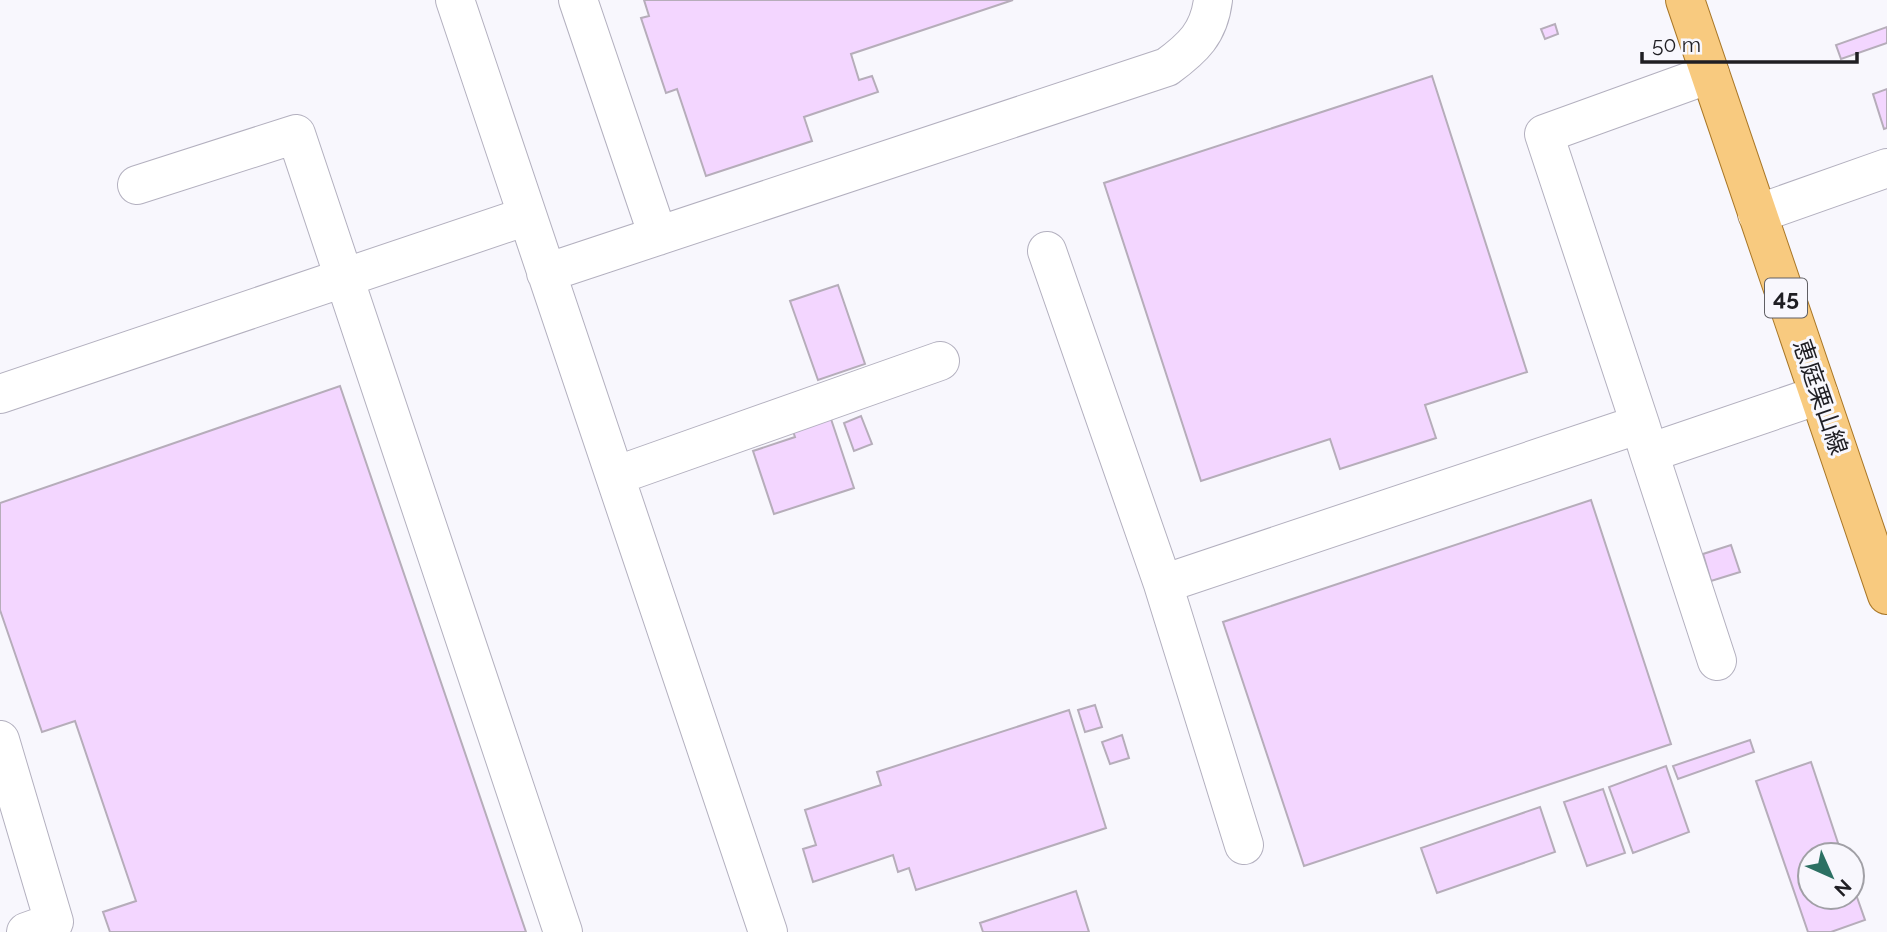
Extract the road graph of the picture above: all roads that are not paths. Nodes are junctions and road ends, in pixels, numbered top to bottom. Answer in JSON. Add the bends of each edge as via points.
{"nodes":[{"id":1,"x":455,"y":0,"type":"edge"},
{"id":2,"x":578,"y":0,"type":"edge"},
{"id":3,"x":1213,"y":0,"type":"edge"},
{"id":4,"x":1685,"y":0,"type":"edge"},
{"id":5,"x":1710,"y":74,"type":"junction"},
{"id":6,"x":1887,"y":168,"type":"edge"},
{"id":7,"x":137,"y":184,"type":"dead end"},
{"id":8,"x":1757,"y":214,"type":"junction"},
{"id":9,"x":527,"y":216,"type":"junction"},
{"id":10,"x":657,"y":236,"type":"junction"},
{"id":11,"x":1047,"y":251,"type":"dead end"},
{"id":12,"x":546,"y":273,"type":"junction"},
{"id":13,"x":345,"y":277,"type":"junction"},
{"id":14,"x":940,"y":361,"type":"dead end"},
{"id":15,"x":0,"y":394,"type":"edge"},
{"id":16,"x":1819,"y":395,"type":"junction"},
{"id":17,"x":1645,"y":438,"type":"junction"},
{"id":18,"x":615,"y":477,"type":"junction"},
{"id":19,"x":1163,"y":584,"type":"junction"},
{"id":20,"x":1887,"y":595,"type":"edge"},
{"id":21,"x":1717,"y":661,"type":"dead end"},
{"id":22,"x":0,"y":740,"type":"edge"},
{"id":23,"x":1244,"y":845,"type":"dead end"},
{"id":24,"x":26,"y":932,"type":"edge"},
{"id":25,"x":563,"y":932,"type":"edge"},
{"id":26,"x":768,"y":932,"type":"edge"}],
"edges":[{"from":1,"to":9,"type":"street"},
{"from":2,"to":10,"type":"street"},
{"from":3,"to":10,"type":"street","via":[[1211,16],[1193,48],[1167,66]]},
{"from":4,"to":5,"type":"main road","name":"恵庭栗山線","number":"45"},
{"from":5,"to":8,"type":"main road","name":"恵庭栗山線","number":"45"},
{"from":5,"to":17,"type":"street","via":[[1544,134]]},
{"from":6,"to":8,"type":"street"},
{"from":7,"to":13,"type":"street","via":[[296,134]]},
{"from":8,"to":16,"type":"main road","name":"恵庭栗山線","number":"45"},
{"from":9,"to":12,"type":"street"},
{"from":9,"to":13,"type":"street"},
{"from":10,"to":12,"type":"street"},
{"from":11,"to":19,"type":"street"},
{"from":12,"to":18,"type":"street"},
{"from":13,"to":15,"type":"street"},
{"from":13,"to":25,"type":"street"},
{"from":14,"to":18,"type":"street"},
{"from":16,"to":17,"type":"street"},
{"from":16,"to":20,"type":"main road","name":"恵庭栗山線","number":"45"},
{"from":17,"to":19,"type":"street"},
{"from":17,"to":21,"type":"street"},
{"from":18,"to":26,"type":"street"},
{"from":19,"to":23,"type":"street"},
{"from":22,"to":24,"type":"street","via":[[54,922]]}]}
